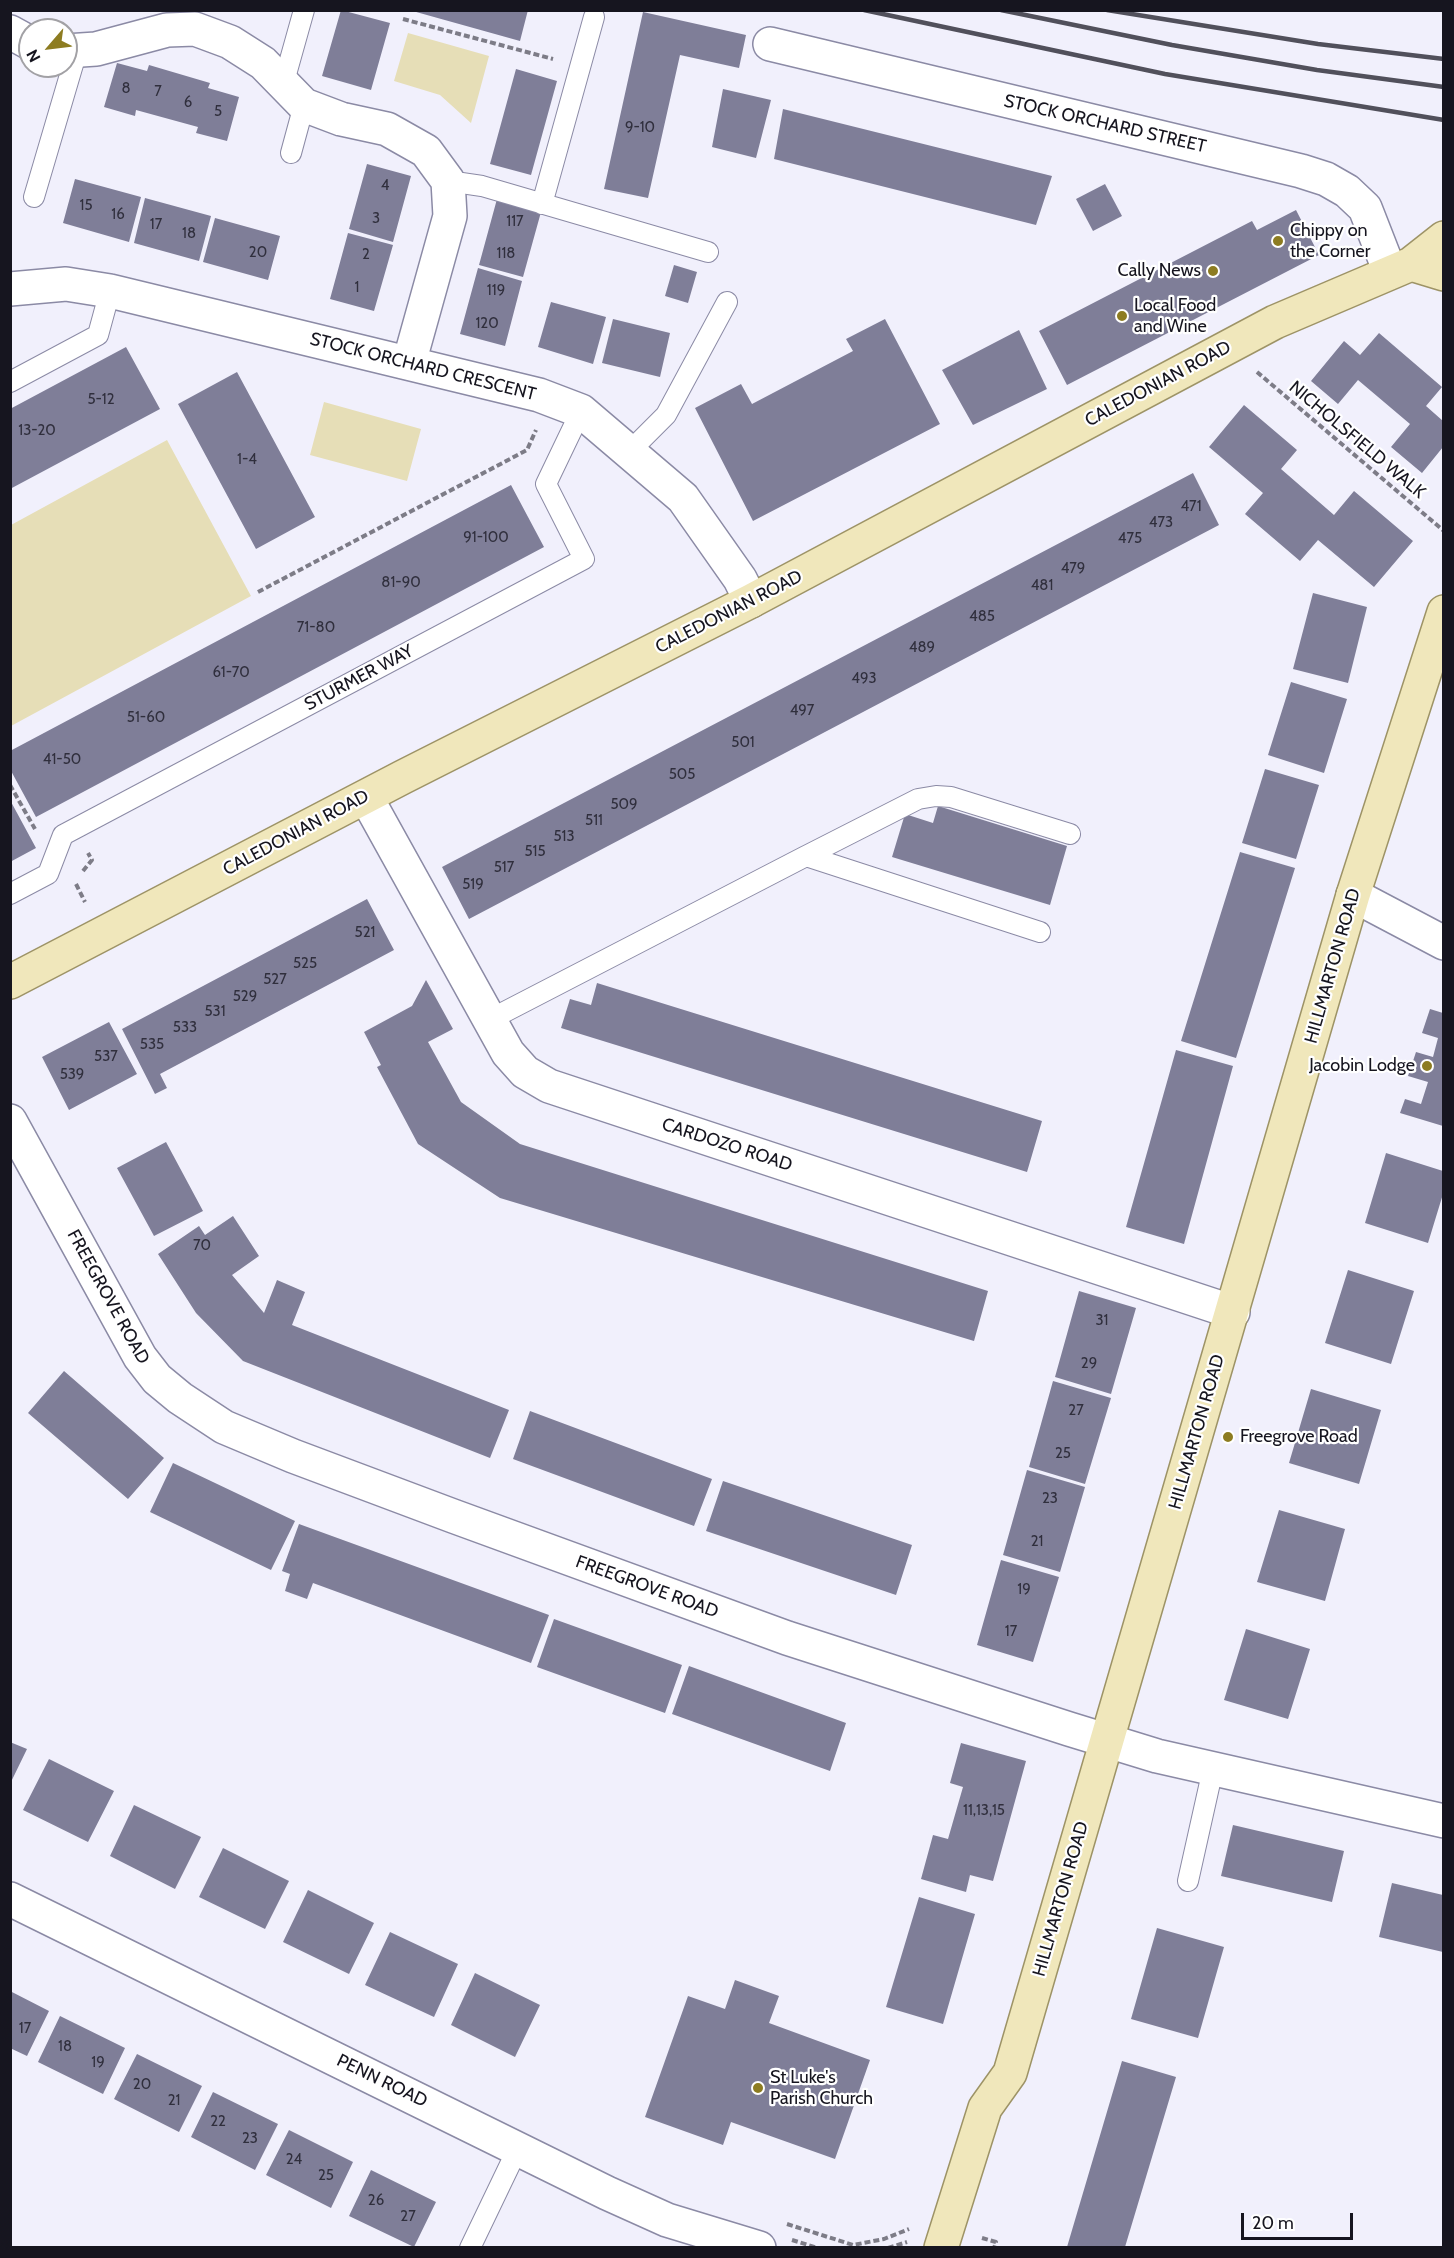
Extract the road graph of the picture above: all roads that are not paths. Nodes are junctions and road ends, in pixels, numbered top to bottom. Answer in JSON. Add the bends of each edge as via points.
{"nodes":[{"id":1,"x":304,"y":10,"type":"edge"},
{"id":2,"x":594,"y":17,"type":"dead end"},
{"id":3,"x":770,"y":44,"type":"dead end"},
{"id":4,"x":78,"y":50,"type":"edge"},
{"id":5,"x":65,"y":78,"type":"edge"},
{"id":6,"x":294,"y":95,"type":"junction"},
{"id":7,"x":291,"y":153,"type":"dead end"},
{"id":8,"x":448,"y":181,"type":"junction"},
{"id":9,"x":34,"y":197,"type":"dead end"},
{"id":10,"x":542,"y":204,"type":"junction"},
{"id":11,"x":1443,"y":238,"type":"edge"},
{"id":12,"x":708,"y":252,"type":"dead end"},
{"id":13,"x":1401,"y":268,"type":"junction"},
{"id":14,"x":1443,"y":274,"type":"edge"},
{"id":15,"x":10,"y":289,"type":"edge"},
{"id":16,"x":110,"y":291,"type":"junction"},
{"id":17,"x":727,"y":302,"type":"dead end"},
{"id":18,"x":409,"y":363,"type":"junction"},
{"id":19,"x":10,"y":382,"type":"edge"},
{"id":20,"x":581,"y":411,"type":"junction"},
{"id":21,"x":629,"y":452,"type":"junction"},
{"id":22,"x":751,"y":601,"type":"junction"},
{"id":23,"x":1443,"y":612,"type":"edge"},
{"id":24,"x":366,"y":797,"type":"junction"},
{"id":25,"x":1070,"y":834,"type":"dead end"},
{"id":26,"x":806,"y":856,"type":"junction"},
{"id":27,"x":10,"y":894,"type":"edge"},
{"id":28,"x":1353,"y":895,"type":"junction"},
{"id":29,"x":1040,"y":932,"type":"dead end"},
{"id":30,"x":1443,"y":943,"type":"edge"},
{"id":31,"x":10,"y":982,"type":"edge"},
{"id":32,"x":491,"y":1019,"type":"junction"},
{"id":33,"x":10,"y":1120,"type":"edge"},
{"id":34,"x":1233,"y":1312,"type":"junction"},
{"id":35,"x":1106,"y":1741,"type":"junction"},
{"id":36,"x":1213,"y":1769,"type":"junction"},
{"id":37,"x":1443,"y":1821,"type":"edge"},
{"id":38,"x":1188,"y":1881,"type":"dead end"},
{"id":39,"x":10,"y":1899,"type":"edge"},
{"id":40,"x":518,"y":2148,"type":"junction"},
{"id":41,"x":768,"y":2234,"type":"edge"},
{"id":42,"x":689,"y":2238,"type":"edge"},
{"id":43,"x":470,"y":2247,"type":"edge"},
{"id":44,"x":941,"y":2247,"type":"edge"}],
"edges":[{"from":1,"to":6,"type":"lane"},
{"from":2,"to":10,"type":"lane"},
{"from":3,"to":13,"type":"street","name":"STOCK ORCHARD STREET","via":[[1326,179],[1365,208]]},
{"from":4,"to":6,"type":"street","via":[[167,30],[195,29],[230,42],[255,58]]},
{"from":5,"to":9,"type":"lane"},
{"from":6,"to":7,"type":"lane"},
{"from":6,"to":8,"type":"street","via":[[341,119],[387,129],[426,151]]},
{"from":8,"to":10,"type":"lane","via":[[482,186]]},
{"from":8,"to":18,"type":"street","via":[[450,216]]},
{"from":10,"to":12,"type":"lane"},
{"from":11,"to":13,"type":"main road","name":"CALEDONIAN ROAD"},
{"from":13,"to":14,"type":"main road"},
{"from":13,"to":22,"type":"main road","name":"CALEDONIAN ROAD","via":[[1275,322]]},
{"from":15,"to":16,"type":"street","name":"STOCK ORCHARD CRESCENT","via":[[66,284]]},
{"from":16,"to":18,"type":"street","name":"STOCK ORCHARD CRESCENT"},
{"from":16,"to":19,"type":"lane","via":[[98,335]]},
{"from":17,"to":21,"type":"lane","via":[[666,415]]},
{"from":18,"to":20,"type":"street","name":"STOCK ORCHARD CRESCENT"},
{"from":20,"to":21,"type":"street","name":"STOCK ORCHARD CRESCENT"},
{"from":20,"to":27,"type":"lane","name":"STURMER WAY","via":[[546,484],[584,559],[63,835],[48,874]]},
{"from":21,"to":22,"type":"street","name":"STOCK ORCHARD CRESCENT","via":[[683,498]]},
{"from":22,"to":24,"type":"main road","name":"CALEDONIAN ROAD"},
{"from":23,"to":28,"type":"main road","name":"HILLMARTON ROAD"},
{"from":24,"to":31,"type":"main road","name":"CALEDONIAN ROAD"},
{"from":24,"to":32,"type":"street","name":"CARDOZO ROAD"},
{"from":25,"to":26,"type":"lane","via":[[951,797],[936,796],[918,799]]},
{"from":26,"to":29,"type":"lane"},
{"from":26,"to":32,"type":"lane"},
{"from":28,"to":30,"type":"street"},
{"from":28,"to":34,"type":"main road","name":"HILLMARTON ROAD"},
{"from":32,"to":34,"type":"street","name":"CARDOZO ROAD","via":[[508,1053],[525,1071],[549,1086]]},
{"from":33,"to":35,"type":"street","name":"FREEGROVE ROAD","via":[[140,1357],[157,1379],[224,1427],[787,1638]]},
{"from":34,"to":35,"type":"main road","name":"HILLMARTON ROAD"},
{"from":35,"to":36,"type":"street","name":"FREEGROVE ROAD"},
{"from":35,"to":44,"type":"main road","name":"HILLMARTON ROAD","via":[[1010,2073],[985,2108]]},
{"from":36,"to":37,"type":"street","name":"FREEGROVE ROAD"},
{"from":36,"to":38,"type":"lane"},
{"from":39,"to":40,"type":"street","name":"PENN ROAD"},
{"from":40,"to":42,"type":"street","name":"PENN ROAD"},
{"from":40,"to":43,"type":"lane"},
{"from":41,"to":42,"type":"street","name":"PENN ROAD"}]}
